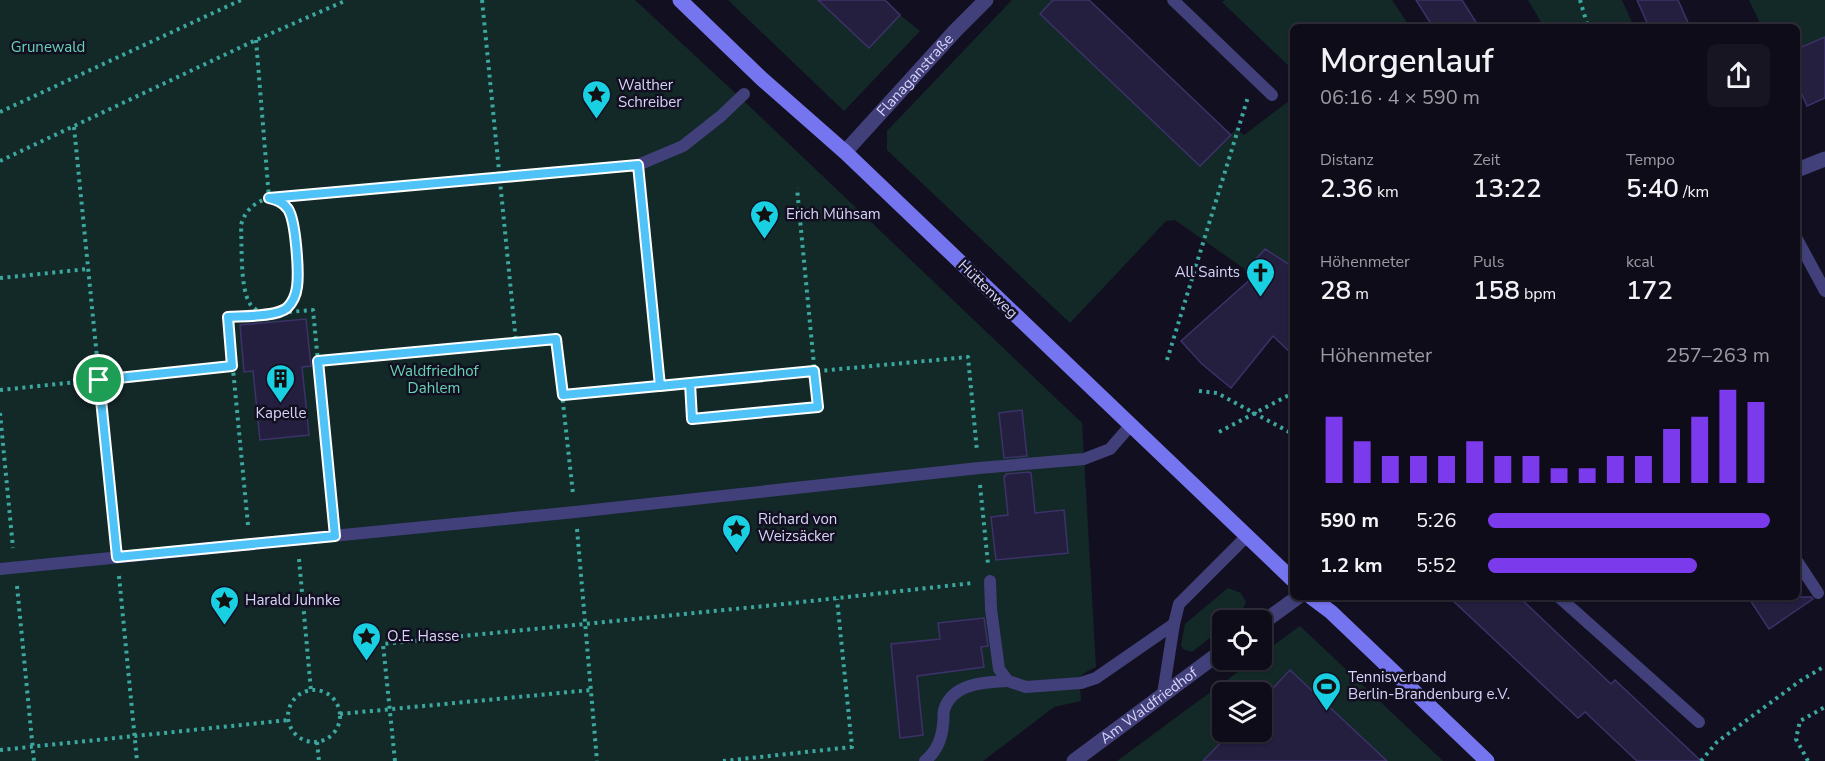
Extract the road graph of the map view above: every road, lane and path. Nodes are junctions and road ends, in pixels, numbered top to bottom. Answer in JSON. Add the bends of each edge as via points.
{"nodes":[{"id":1,"x":241,"y":0,"type":"edge"},
{"id":2,"x":347,"y":0,"type":"edge"},
{"id":3,"x":482,"y":0,"type":"edge"},
{"id":4,"x":680,"y":0,"type":"edge"},
{"id":5,"x":986,"y":0,"type":"edge"},
{"id":6,"x":1173,"y":0,"type":"edge"},
{"id":7,"x":1580,"y":0,"type":"edge"},
{"id":8,"x":1587,"y":24,"type":"edge"},
{"id":9,"x":256,"y":40,"type":"junction"},
{"id":10,"x":1254,"y":78,"type":"junction"},
{"id":11,"x":744,"y":94,"type":"dead end"},
{"id":12,"x":1272,"y":94,"type":"dead end"},
{"id":13,"x":0,"y":112,"type":"edge"},
{"id":14,"x":74,"y":127,"type":"junction"},
{"id":15,"x":845,"y":152,"type":"junction"},
{"id":16,"x":1825,"y":159,"type":"edge"},
{"id":17,"x":0,"y":161,"type":"edge"},
{"id":18,"x":638,"y":165,"type":"junction"},
{"id":19,"x":1800,"y":169,"type":"edge"},
{"id":20,"x":500,"y":178,"type":"junction"},
{"id":21,"x":797,"y":188,"type":"dead end"},
{"id":22,"x":269,"y":198,"type":"junction"},
{"id":23,"x":1800,"y":245,"type":"edge"},
{"id":24,"x":88,"y":269,"type":"junction"},
{"id":25,"x":0,"y":278,"type":"edge"},
{"id":26,"x":1825,"y":291,"type":"edge"},
{"id":27,"x":272,"y":314,"type":"junction"},
{"id":28,"x":516,"y":342,"type":"junction"},
{"id":29,"x":1167,"y":360,"type":"dead end"},
{"id":30,"x":318,"y":361,"type":"junction"},
{"id":31,"x":232,"y":366,"type":"junction"},
{"id":32,"x":868,"y":366,"type":"dead end"},
{"id":33,"x":814,"y":371,"type":"junction"},
{"id":34,"x":99,"y":380,"type":"junction"},
{"id":35,"x":690,"y":383,"type":"junction"},
{"id":36,"x":660,"y":386,"type":"junction"},
{"id":37,"x":0,"y":390,"type":"edge"},
{"id":38,"x":1199,"y":391,"type":"dead end"},
{"id":39,"x":563,"y":395,"type":"junction"},
{"id":40,"x":1290,"y":395,"type":"edge"},
{"id":41,"x":1256,"y":412,"type":"junction"},
{"id":42,"x":1130,"y":426,"type":"junction"},
{"id":43,"x":1219,"y":432,"type":"dead end"},
{"id":44,"x":1290,"y":432,"type":"edge"},
{"id":45,"x":571,"y":470,"type":"dead end"},
{"id":46,"x":335,"y":536,"type":"junction"},
{"id":47,"x":1247,"y":536,"type":"junction"},
{"id":48,"x":297,"y":540,"type":"junction"},
{"id":49,"x":250,"y":543,"type":"junction"},
{"id":50,"x":579,"y":548,"type":"dead end"},
{"id":51,"x":117,"y":557,"type":"junction"},
{"id":52,"x":1800,"y":566,"type":"edge"},
{"id":53,"x":0,"y":569,"type":"edge"},
{"id":54,"x":1290,"y":577,"type":"edge"},
{"id":55,"x":990,"y":581,"type":"dead end"},
{"id":56,"x":896,"y":592,"type":"dead end"},
{"id":57,"x":1818,"y":593,"type":"dead end"},
{"id":58,"x":837,"y":599,"type":"junction"},
{"id":59,"x":1294,"y":600,"type":"edge"},
{"id":60,"x":1315,"y":600,"type":"edge"},
{"id":61,"x":1562,"y":600,"type":"edge"},
{"id":62,"x":1272,"y":616,"type":"edge"},
{"id":63,"x":585,"y":624,"type":"junction"},
{"id":64,"x":1174,"y":624,"type":"junction"},
{"id":65,"x":1212,"y":658,"type":"edge"},
{"id":66,"x":1825,"y":666,"type":"edge"},
{"id":67,"x":1008,"y":681,"type":"junction"},
{"id":68,"x":591,"y":690,"type":"junction"},
{"id":69,"x":311,"y":691,"type":"junction"},
{"id":70,"x":1163,"y":694,"type":"junction"},
{"id":71,"x":1825,"y":706,"type":"edge"},
{"id":72,"x":390,"y":710,"type":"junction"},
{"id":73,"x":340,"y":714,"type":"junction"},
{"id":74,"x":289,"y":720,"type":"junction"},
{"id":75,"x":1699,"y":722,"type":"dead end"},
{"id":76,"x":135,"y":736,"type":"junction"},
{"id":77,"x":317,"y":742,"type":"junction"},
{"id":78,"x":0,"y":750,"type":"edge"},
{"id":79,"x":790,"y":753,"type":"junction"},
{"id":80,"x":137,"y":761,"type":"edge"},
{"id":81,"x":319,"y":761,"type":"edge"},
{"id":82,"x":395,"y":761,"type":"edge"},
{"id":83,"x":597,"y":761,"type":"edge"},
{"id":84,"x":723,"y":761,"type":"edge"},
{"id":85,"x":790,"y":761,"type":"edge"},
{"id":86,"x":925,"y":761,"type":"edge"},
{"id":87,"x":1074,"y":761,"type":"edge"},
{"id":88,"x":1487,"y":761,"type":"edge"},
{"id":89,"x":1701,"y":761,"type":"edge"},
{"id":90,"x":1808,"y":761,"type":"edge"}],
"edges":[{"from":1,"to":13,"type":"path"},
{"from":2,"to":9,"type":"path"},
{"from":3,"to":20,"type":"path"},
{"from":4,"to":15,"type":"main road","name":"Hüttenweg"},
{"from":5,"to":15,"type":"street","name":"Flanaganstraße"},
{"from":6,"to":10,"type":"lane"},
{"from":7,"to":8,"type":"path"},
{"from":9,"to":14,"type":"path"},
{"from":9,"to":22,"type":"path"},
{"from":10,"to":12,"type":"lane"},
{"from":10,"to":29,"type":"path"},
{"from":11,"to":18,"type":"lane","via":[[683,146]]},
{"from":14,"to":17,"type":"path"},
{"from":14,"to":24,"type":"path"},
{"from":15,"to":42,"type":"main road","name":"Hüttenweg"},
{"from":16,"to":19,"type":"street"},
{"from":18,"to":20,"type":"path"},
{"from":18,"to":36,"type":"path"},
{"from":20,"to":22,"type":"path"},
{"from":20,"to":28,"type":"path"},
{"from":21,"to":33,"type":"path"},
{"from":22,"to":27,"type":"path","via":[[287,207],[294,222],[298,279],[294,300]]},
{"from":22,"to":27,"type":"path","via":[[250,208],[241,225],[249,303],[258,311]]},
{"from":23,"to":26,"type":"lane"},
{"from":24,"to":25,"type":"path"},
{"from":24,"to":34,"type":"path"},
{"from":27,"to":30,"type":"path","via":[[312,310]]},
{"from":27,"to":31,"type":"path","via":[[228,317]]},
{"from":28,"to":30,"type":"path"},
{"from":28,"to":39,"type":"path","via":[[556,339]]},
{"from":30,"to":46,"type":"path"},
{"from":31,"to":34,"type":"path"},
{"from":31,"to":49,"type":"path"},
{"from":32,"to":33,"type":"path"},
{"from":33,"to":35,"type":"path"},
{"from":33,"to":35,"type":"path","via":[[818,407],[692,419]]},
{"from":34,"to":37,"type":"path"},
{"from":34,"to":51,"type":"path"},
{"from":35,"to":36,"type":"path"},
{"from":36,"to":39,"type":"path"},
{"from":38,"to":41,"type":"path","via":[[1217,393]]},
{"from":39,"to":45,"type":"path"},
{"from":40,"to":41,"type":"path"},
{"from":41,"to":43,"type":"path"},
{"from":41,"to":44,"type":"path"},
{"from":42,"to":46,"type":"lane","via":[[1110,449],[1084,459]]},
{"from":42,"to":47,"type":"main road","name":"Hüttenweg"},
{"from":46,"to":48,"type":"lane"},
{"from":47,"to":54,"type":"main road","name":"Hüttenweg"},
{"from":47,"to":64,"type":"lane","via":[[1179,604]]},
{"from":48,"to":49,"type":"lane"},
{"from":48,"to":69,"type":"path"},
{"from":49,"to":51,"type":"lane"},
{"from":50,"to":63,"type":"path"},
{"from":51,"to":53,"type":"lane"},
{"from":51,"to":76,"type":"path"},
{"from":52,"to":57,"type":"lane"},
{"from":55,"to":67,"type":"lane","via":[[999,669]]},
{"from":56,"to":58,"type":"path"},
{"from":58,"to":63,"type":"path"},
{"from":58,"to":79,"type":"path","via":[[852,747]]},
{"from":59,"to":62,"type":"street"},
{"from":60,"to":88,"type":"main road"},
{"from":61,"to":75,"type":"lane"},
{"from":63,"to":68,"type":"path"},
{"from":63,"to":72,"type":"path","via":[[383,644]]},
{"from":64,"to":67,"type":"lane","via":[[1088,681],[1026,687]]},
{"from":64,"to":70,"type":"lane"},
{"from":65,"to":70,"type":"street","name":"Am Waldfriedhof"},
{"from":66,"to":89,"type":"path","via":[[1717,742]]},
{"from":67,"to":86,"type":"lane","via":[[965,687],[951,696],[938,744]]},
{"from":68,"to":72,"type":"path"},
{"from":68,"to":83,"type":"path"},
{"from":69,"to":73,"type":"path","via":[[333,699]]},
{"from":69,"to":74,"type":"path","via":[[296,698]]},
{"from":70,"to":87,"type":"street","name":"Am Waldfriedhof"},
{"from":71,"to":90,"type":"path","via":[[1800,721],[1796,739]]},
{"from":72,"to":73,"type":"path"},
{"from":72,"to":82,"type":"path"},
{"from":73,"to":77,"type":"path","via":[[340,722],[331,736]]},
{"from":74,"to":76,"type":"path"},
{"from":74,"to":77,"type":"path","via":[[298,737]]},
{"from":76,"to":78,"type":"path"},
{"from":76,"to":80,"type":"path"},
{"from":77,"to":81,"type":"path"},
{"from":79,"to":84,"type":"path"},
{"from":79,"to":85,"type":"path"}]}
